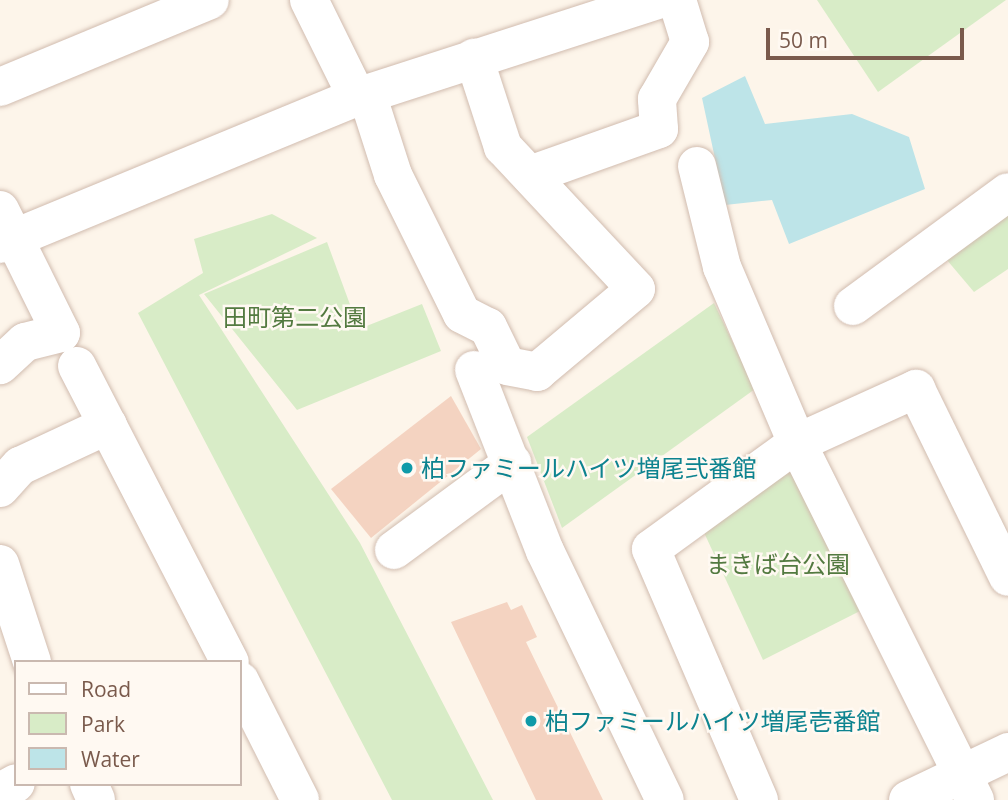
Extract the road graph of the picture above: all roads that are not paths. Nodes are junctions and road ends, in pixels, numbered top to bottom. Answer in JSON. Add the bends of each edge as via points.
{"nodes":[{"id":1,"x":210,"y":0,"type":"edge"},
{"id":2,"x":309,"y":0,"type":"edge"},
{"id":3,"x":657,"y":0,"type":"edge"},
{"id":4,"x":677,"y":0,"type":"edge"},
{"id":5,"x":474,"y":58,"type":"junction"},
{"id":6,"x":0,"y":87,"type":"edge"},
{"id":7,"x":362,"y":95,"type":"junction"},
{"id":8,"x":693,"y":157,"type":"dead end"},
{"id":9,"x":530,"y":175,"type":"junction"},
{"id":10,"x":1008,"y":192,"type":"edge"},
{"id":11,"x":5,"y":231,"type":"edge"},
{"id":12,"x":853,"y":306,"type":"dead end"},
{"id":13,"x":0,"y":365,"type":"edge"},
{"id":14,"x":77,"y":366,"type":"dead end"},
{"id":15,"x":474,"y":370,"type":"dead end"},
{"id":16,"x":108,"y":425,"type":"junction"},
{"id":17,"x":797,"y":443,"type":"junction"},
{"id":18,"x":513,"y":463,"type":"junction"},
{"id":19,"x":0,"y":488,"type":"edge"},
{"id":20,"x":394,"y":550,"type":"dead end"},
{"id":21,"x":0,"y":564,"type":"edge"},
{"id":22,"x":1008,"y":577,"type":"edge"},
{"id":23,"x":31,"y":660,"type":"edge"},
{"id":24,"x":229,"y":660,"type":"edge"},
{"id":25,"x":242,"y":685,"type":"edge"},
{"id":26,"x":1008,"y":752,"type":"edge"},
{"id":27,"x":966,"y":788,"type":"edge"},
{"id":28,"x":300,"y":800,"type":"edge"},
{"id":29,"x":665,"y":800,"type":"edge"},
{"id":30,"x":759,"y":800,"type":"edge"},
{"id":31,"x":908,"y":800,"type":"edge"}],
"edges":[{"from":1,"to":6,"type":"street"},
{"from":2,"to":7,"type":"street"},
{"from":3,"to":5,"type":"street"},
{"from":4,"to":9,"type":"street","via":[[690,42],[657,99],[659,129]]},
{"from":5,"to":7,"type":"street"},
{"from":5,"to":9,"type":"street","via":[[503,147]]},
{"from":7,"to":9,"type":"street","via":[[393,175],[462,314],[488,327],[507,366],[537,372],[636,289]]},
{"from":7,"to":11,"type":"street"},
{"from":8,"to":17,"type":"street","via":[[722,267]]},
{"from":10,"to":12,"type":"street"},
{"from":11,"to":13,"type":"street","via":[[61,333],[26,342]]},
{"from":14,"to":16,"type":"street"},
{"from":15,"to":18,"type":"street"},
{"from":16,"to":19,"type":"street","via":[[20,466]]},
{"from":16,"to":24,"type":"street"},
{"from":17,"to":22,"type":"street","via":[[916,389]]},
{"from":17,"to":27,"type":"street"},
{"from":17,"to":30,"type":"street","via":[[651,549]]},
{"from":18,"to":20,"type":"street"},
{"from":18,"to":29,"type":"street","via":[[522,521]]},
{"from":21,"to":23,"type":"street"},
{"from":25,"to":28,"type":"street"},
{"from":26,"to":27,"type":"street"},
{"from":27,"to":31,"type":"street"}]}
